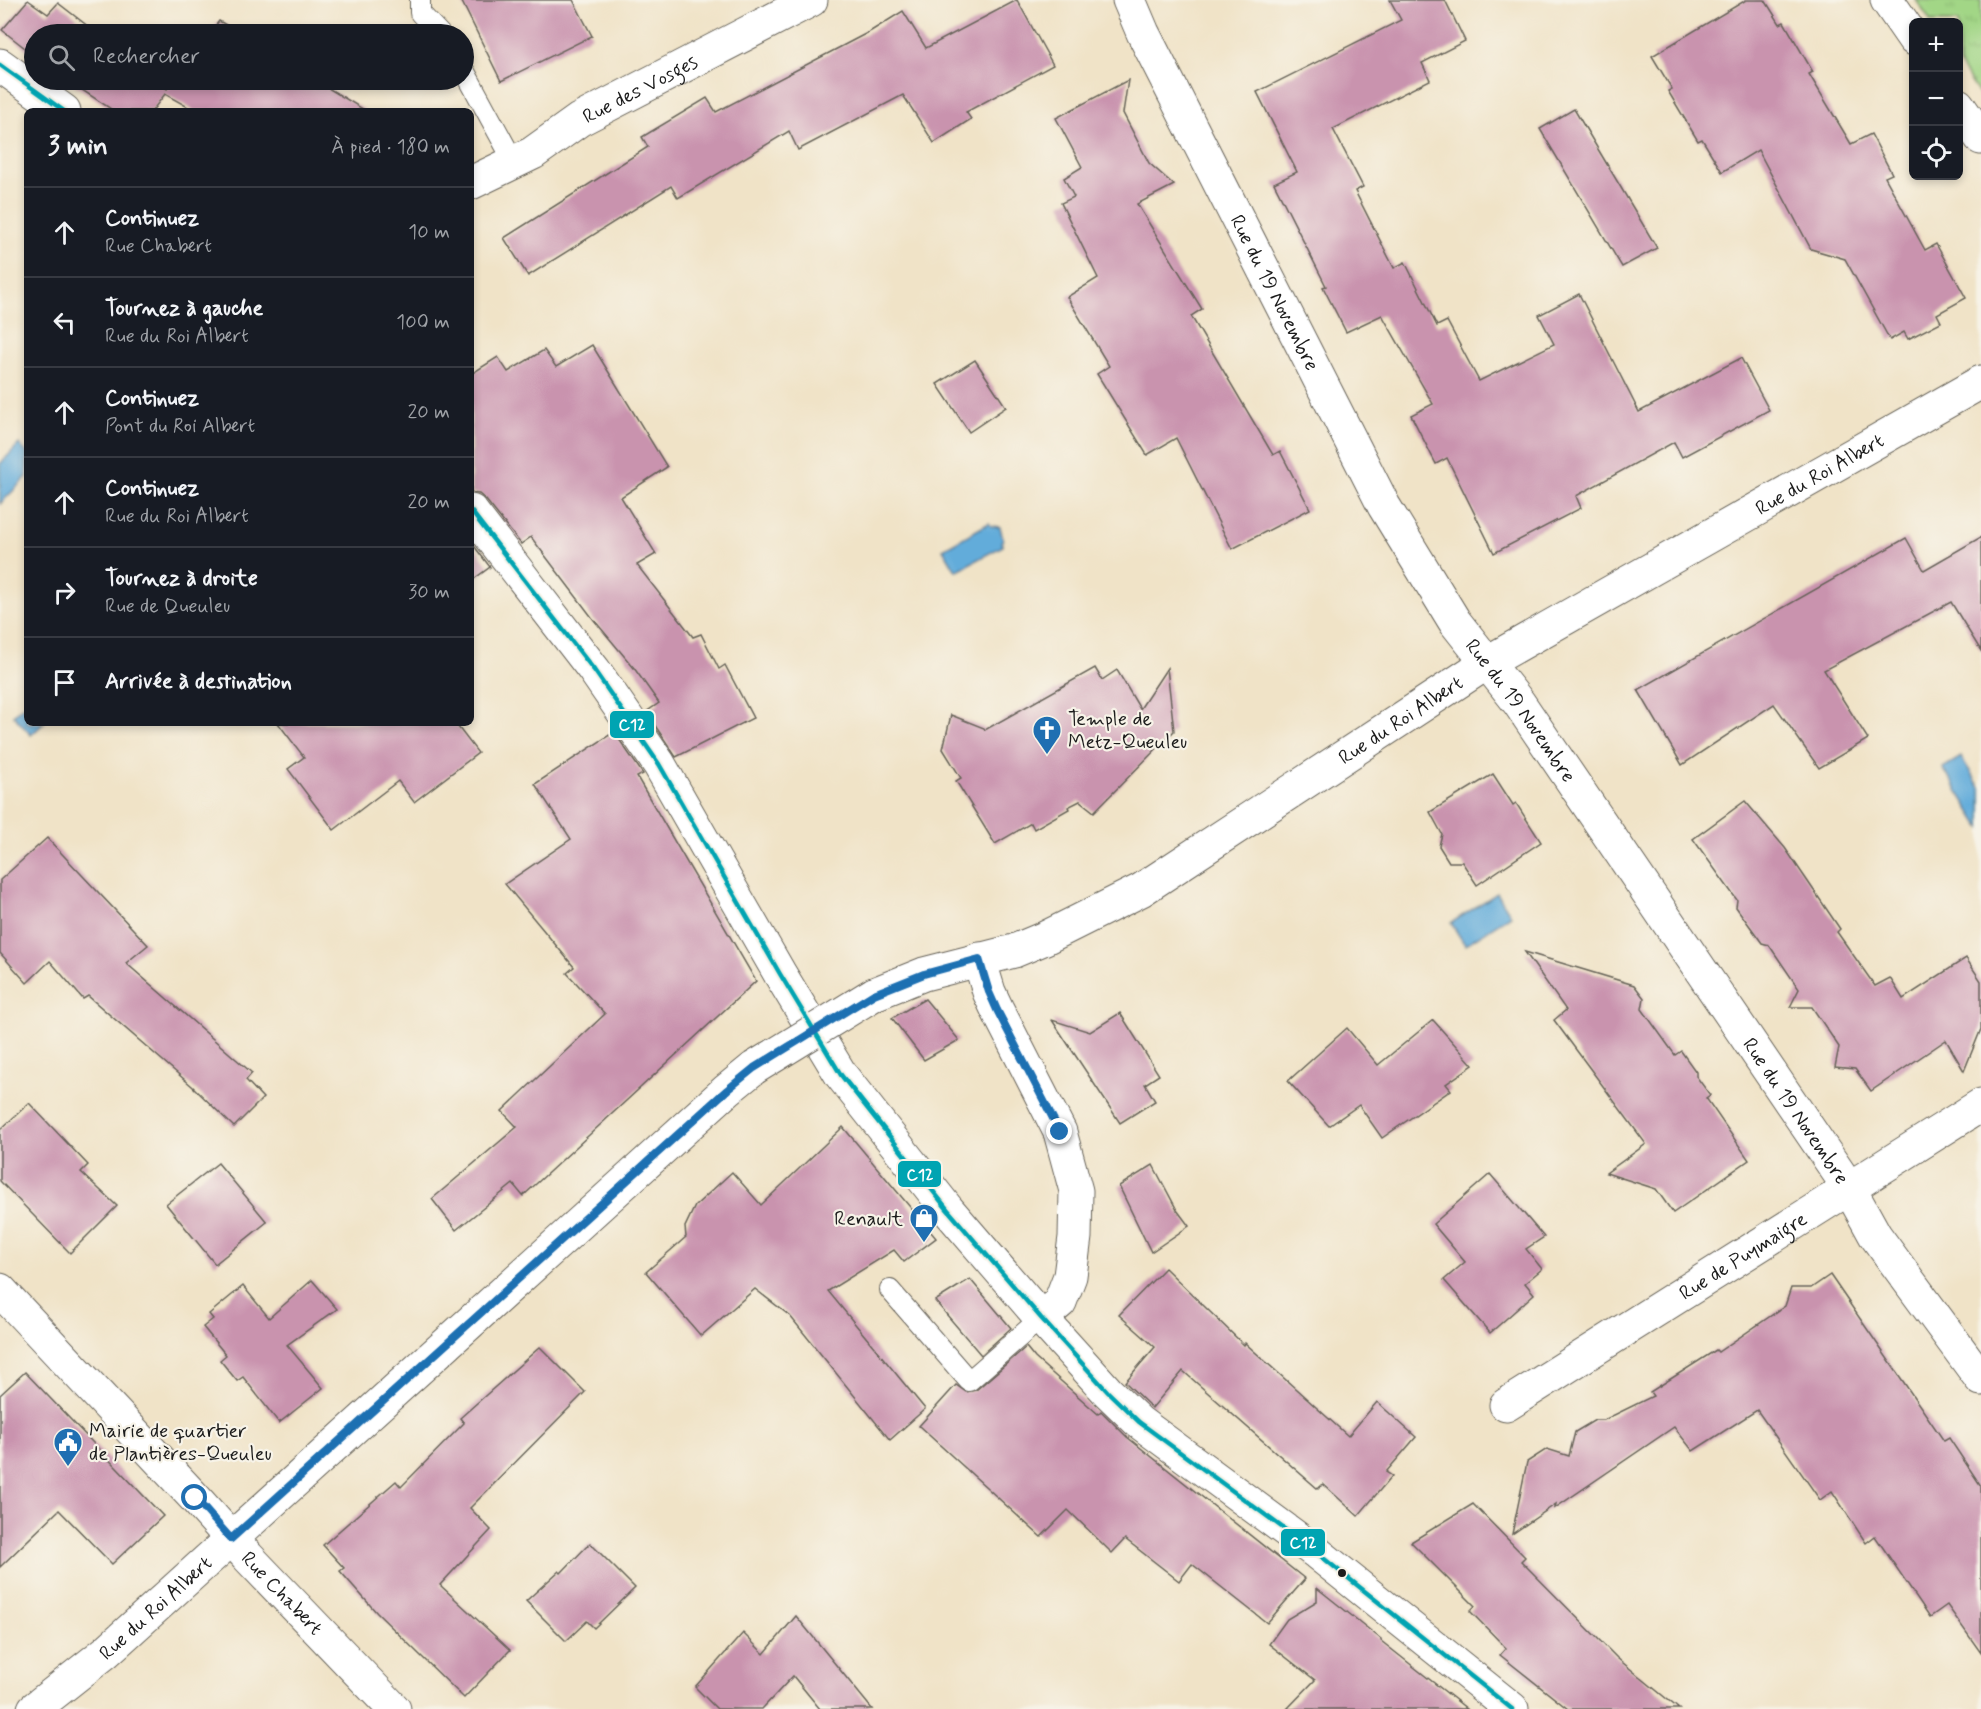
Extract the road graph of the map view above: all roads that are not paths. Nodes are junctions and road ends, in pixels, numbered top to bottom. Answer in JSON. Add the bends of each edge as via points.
{"nodes":[{"id":1,"x":420,"y":0,"type":"edge"},
{"id":2,"x":811,"y":0,"type":"edge"},
{"id":3,"x":1129,"y":0,"type":"edge"},
{"id":4,"x":1887,"y":0,"type":"edge"},
{"id":5,"x":430,"y":24,"type":"edge"},
{"id":6,"x":1909,"y":32,"type":"edge"},
{"id":7,"x":0,"y":64,"type":"edge"},
{"id":8,"x":24,"y":82,"type":"edge"},
{"id":9,"x":474,"y":88,"type":"edge"},
{"id":10,"x":35,"y":90,"type":"edge"},
{"id":11,"x":60,"y":108,"type":"edge"},
{"id":12,"x":1963,"y":111,"type":"edge"},
{"id":13,"x":1981,"y":138,"type":"edge"},
{"id":14,"x":514,"y":162,"type":"junction"},
{"id":15,"x":474,"y":182,"type":"edge"},
{"id":16,"x":1981,"y":382,"type":"edge"},
{"id":17,"x":474,"y":515,"type":"edge"},
{"id":18,"x":1488,"y":662,"type":"junction"},
{"id":19,"x":979,"y":959,"type":"junction"},
{"id":20,"x":1981,"y":1105,"type":"edge"},
{"id":21,"x":1849,"y":1188,"type":"junction"},
{"id":22,"x":0,"y":1290,"type":"edge"},
{"id":23,"x":890,"y":1290,"type":"dead end"},
{"id":24,"x":1041,"y":1318,"type":"junction"},
{"id":25,"x":1981,"y":1380,"type":"edge"},
{"id":26,"x":1506,"y":1405,"type":"dead end"},
{"id":27,"x":231,"y":1539,"type":"junction"},
{"id":28,"x":34,"y":1709,"type":"edge"},
{"id":29,"x":394,"y":1709,"type":"edge"},
{"id":30,"x":1512,"y":1709,"type":"edge"}],
"edges":[{"from":1,"to":5,"type":"lane","via":[[420,13]]},
{"from":2,"to":14,"type":"street","name":"Rue des Vosges","via":[[579,120]]},
{"from":3,"to":18,"type":"street","name":"Rue du 19 Novembre","via":[[1384,506],[1455,622]]},
{"from":4,"to":6,"type":"street"},
{"from":7,"to":8,"type":"street"},
{"from":9,"to":14,"type":"lane"},
{"from":10,"to":11,"type":"street"},
{"from":12,"to":13,"type":"street"},
{"from":14,"to":15,"type":"street","name":"Rue des Vosges"},
{"from":16,"to":18,"type":"street","name":"Rue du Roi Albert"},
{"from":17,"to":24,"type":"street","via":[[594,670],[659,764],[841,1075],[948,1210]]},
{"from":18,"to":19,"type":"street","name":"Rue du Roi Albert","via":[[1140,890],[1046,938]]},
{"from":18,"to":21,"type":"street","name":"Rue du 19 Novembre"},
{"from":19,"to":24,"type":"street","via":[[997,1010],[1060,1132],[1076,1191],[1070,1276],[1060,1302]]},
{"from":19,"to":27,"type":"street","name":"Rue du Roi Albert","bridge":true,"via":[[924,974],[874,994],[754,1068]]},
{"from":20,"to":21,"type":"street","name":"Rue de Puymaigre"},
{"from":21,"to":25,"type":"street","name":"Rue du 19 Novembre","via":[[1875,1235]]},
{"from":21,"to":26,"type":"street","name":"Rue de Puymaigre"},
{"from":22,"to":27,"type":"street","name":"Rue Chabert"},
{"from":23,"to":24,"type":"lane","via":[[969,1381]]},
{"from":24,"to":30,"type":"street","via":[[1140,1422],[1317,1553]]},
{"from":27,"to":28,"type":"street","name":"Rue du Roi Albert","via":[[106,1652]]},
{"from":27,"to":29,"type":"street","name":"Rue Chabert"}]}
